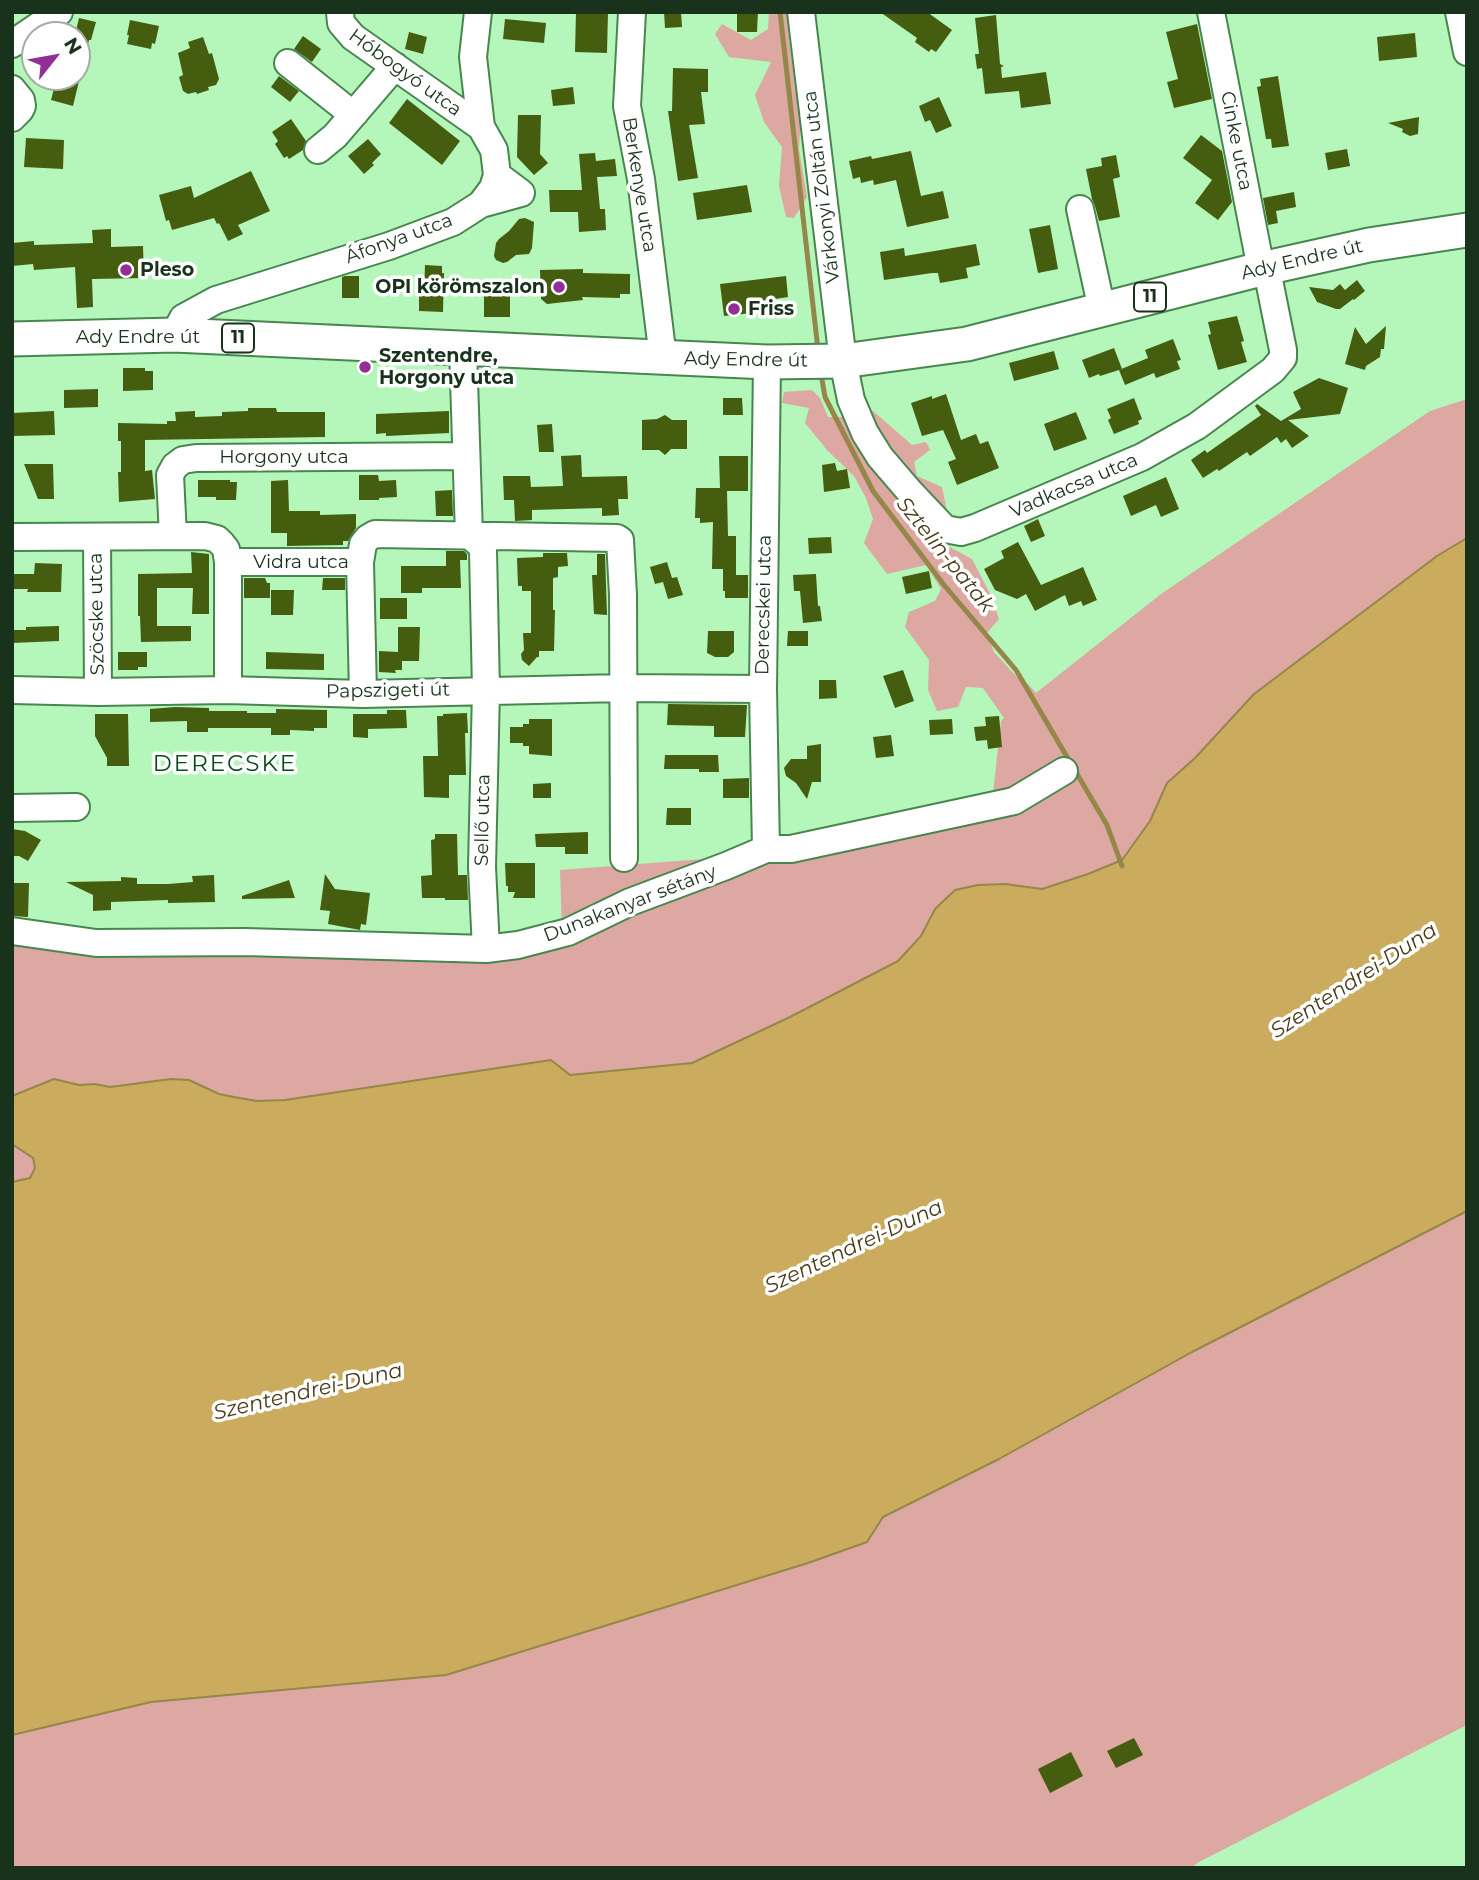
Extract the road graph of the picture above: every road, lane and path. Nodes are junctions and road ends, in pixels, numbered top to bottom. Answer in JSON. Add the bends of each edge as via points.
{"nodes":[{"id":1,"x":59,"y":12,"type":"edge"},
{"id":2,"x":340,"y":12,"type":"edge"},
{"id":3,"x":478,"y":12,"type":"edge"},
{"id":4,"x":632,"y":12,"type":"edge"},
{"id":5,"x":801,"y":12,"type":"edge"},
{"id":6,"x":1210,"y":12,"type":"edge"},
{"id":7,"x":1459,"y":12,"type":"edge"},
{"id":8,"x":12,"y":44,"type":"edge"},
{"id":9,"x":1467,"y":52,"type":"edge"},
{"id":10,"x":288,"y":64,"type":"dead end"},
{"id":11,"x":395,"y":66,"type":"junction"},
{"id":12,"x":12,"y":89,"type":"edge"},
{"id":13,"x":355,"y":113,"type":"junction"},
{"id":14,"x":12,"y":118,"type":"edge"},
{"id":15,"x":481,"y":127,"type":"junction"},
{"id":16,"x":318,"y":150,"type":"dead end"},
{"id":17,"x":1080,"y":209,"type":"dead end"},
{"id":18,"x":1467,"y":230,"type":"edge"},
{"id":19,"x":1261,"y":269,"type":"junction"},
{"id":20,"x":1102,"y":310,"type":"junction"},
{"id":21,"x":174,"y":335,"type":"junction"},
{"id":22,"x":12,"y":339,"type":"edge"},
{"id":23,"x":463,"y":348,"type":"junction"},
{"id":24,"x":663,"y":358,"type":"junction"},
{"id":25,"x":767,"y":362,"type":"junction"},
{"id":26,"x":827,"y":362,"type":"junction"},
{"id":27,"x":466,"y":456,"type":"junction"},
{"id":28,"x":469,"y":535,"type":"junction"},
{"id":29,"x":173,"y":536,"type":"junction"},
{"id":30,"x":12,"y":537,"type":"edge"},
{"id":31,"x":97,"y":537,"type":"junction"},
{"id":32,"x":228,"y":562,"type":"junction"},
{"id":33,"x":360,"y":562,"type":"junction"},
{"id":34,"x":622,"y":688,"type":"junction"},
{"id":35,"x":763,"y":689,"type":"junction"},
{"id":36,"x":12,"y":690,"type":"edge"},
{"id":37,"x":228,"y":690,"type":"junction"},
{"id":38,"x":486,"y":690,"type":"junction"},
{"id":39,"x":98,"y":692,"type":"junction"},
{"id":40,"x":363,"y":694,"type":"junction"},
{"id":41,"x":1064,"y":771,"type":"dead end"},
{"id":42,"x":76,"y":807,"type":"dead end"},
{"id":43,"x":12,"y":808,"type":"edge"},
{"id":44,"x":766,"y":849,"type":"junction"},
{"id":45,"x":624,"y":858,"type":"dead end"},
{"id":46,"x":12,"y":931,"type":"edge"},
{"id":47,"x":486,"y":950,"type":"junction"}],
"edges":[{"from":1,"to":8,"type":"street"},
{"from":2,"to":11,"type":"street","name":"Hóbogyó utca","via":[[345,30]]},
{"from":3,"to":15,"type":"street","name":"Áfonya utca","via":[[473,57]]},
{"from":4,"to":24,"type":"street","name":"Berkenye utca","via":[[627,106],[641,179]]},
{"from":5,"to":26,"type":"street","name":"Várkonyi Zoltán utca"},
{"from":6,"to":19,"type":"street","name":"Cinke utca"},
{"from":7,"to":9,"type":"street"},
{"from":10,"to":13,"type":"street"},
{"from":11,"to":13,"type":"street"},
{"from":11,"to":15,"type":"street","name":"Hóbogyó utca"},
{"from":12,"to":14,"type":"street","via":[[22,106]]},
{"from":13,"to":16,"type":"street"},
{"from":15,"to":21,"type":"street","name":"Áfonya utca","via":[[494,150],[497,175],[481,204],[453,222],[389,246],[216,300],[183,318]]},
{"from":17,"to":20,"type":"street"},
{"from":18,"to":19,"type":"main road","name":"Ady Endre út","number":"11"},
{"from":19,"to":20,"type":"main road","name":"Ady Endre út","number":"11"},
{"from":19,"to":26,"type":"street","name":"Vadkacsa utca","via":[[1269,280],[1283,350],[1283,358],[1273,370],[1197,426],[1142,457],[961,532],[945,529],[880,457]]},
{"from":20,"to":26,"type":"main road","name":"Ady Endre út","number":"11","via":[[967,344]]},
{"from":21,"to":22,"type":"main road","name":"Ady Endre út","number":"11"},
{"from":21,"to":23,"type":"main road","name":"Ady Endre út","number":"11"},
{"from":23,"to":24,"type":"main road","name":"Ady Endre út","number":"11"},
{"from":23,"to":27,"type":"street"},
{"from":24,"to":25,"type":"main road","name":"Ady Endre út","number":"11"},
{"from":25,"to":26,"type":"main road","name":"Ady Endre út","number":"11"},
{"from":25,"to":35,"type":"street","name":"Derecskei utca"},
{"from":27,"to":28,"type":"street"},
{"from":27,"to":29,"type":"street","name":"Horgony utca","via":[[183,460],[170,475]]},
{"from":28,"to":33,"type":"street","via":[[375,534],[363,544]]},
{"from":28,"to":34,"type":"street","via":[[620,540]]},
{"from":28,"to":38,"type":"street","via":[[484,551]]},
{"from":29,"to":31,"type":"street","name":"Szöcske utca"},
{"from":29,"to":32,"type":"street","name":"Vidra utca","via":[[217,539]]},
{"from":30,"to":31,"type":"street","name":"Szöcske utca"},
{"from":31,"to":39,"type":"street","name":"Szöcske utca"},
{"from":32,"to":33,"type":"street","name":"Vidra utca"},
{"from":32,"to":37,"type":"street"},
{"from":33,"to":40,"type":"street"},
{"from":34,"to":35,"type":"street","name":"Papszigeti út"},
{"from":34,"to":38,"type":"street","name":"Papszigeti út"},
{"from":34,"to":45,"type":"street"},
{"from":35,"to":44,"type":"street","name":"Derecskei utca"},
{"from":36,"to":39,"type":"street","name":"Papszigeti út"},
{"from":37,"to":39,"type":"street","name":"Papszigeti út"},
{"from":37,"to":40,"type":"street","name":"Papszigeti út"},
{"from":38,"to":40,"type":"street","name":"Papszigeti út"},
{"from":38,"to":47,"type":"street","name":"Sellő utca","via":[[482,867]]},
{"from":41,"to":44,"type":"street","name":"Dunakanyar sétány","via":[[1014,801],[791,849]]},
{"from":42,"to":43,"type":"street"},
{"from":44,"to":47,"type":"street","name":"Dunakanyar sétány","via":[[630,902],[568,932]]},
{"from":46,"to":47,"type":"street","name":"Dunakanyar sétány","via":[[96,943],[245,942]]}]}
